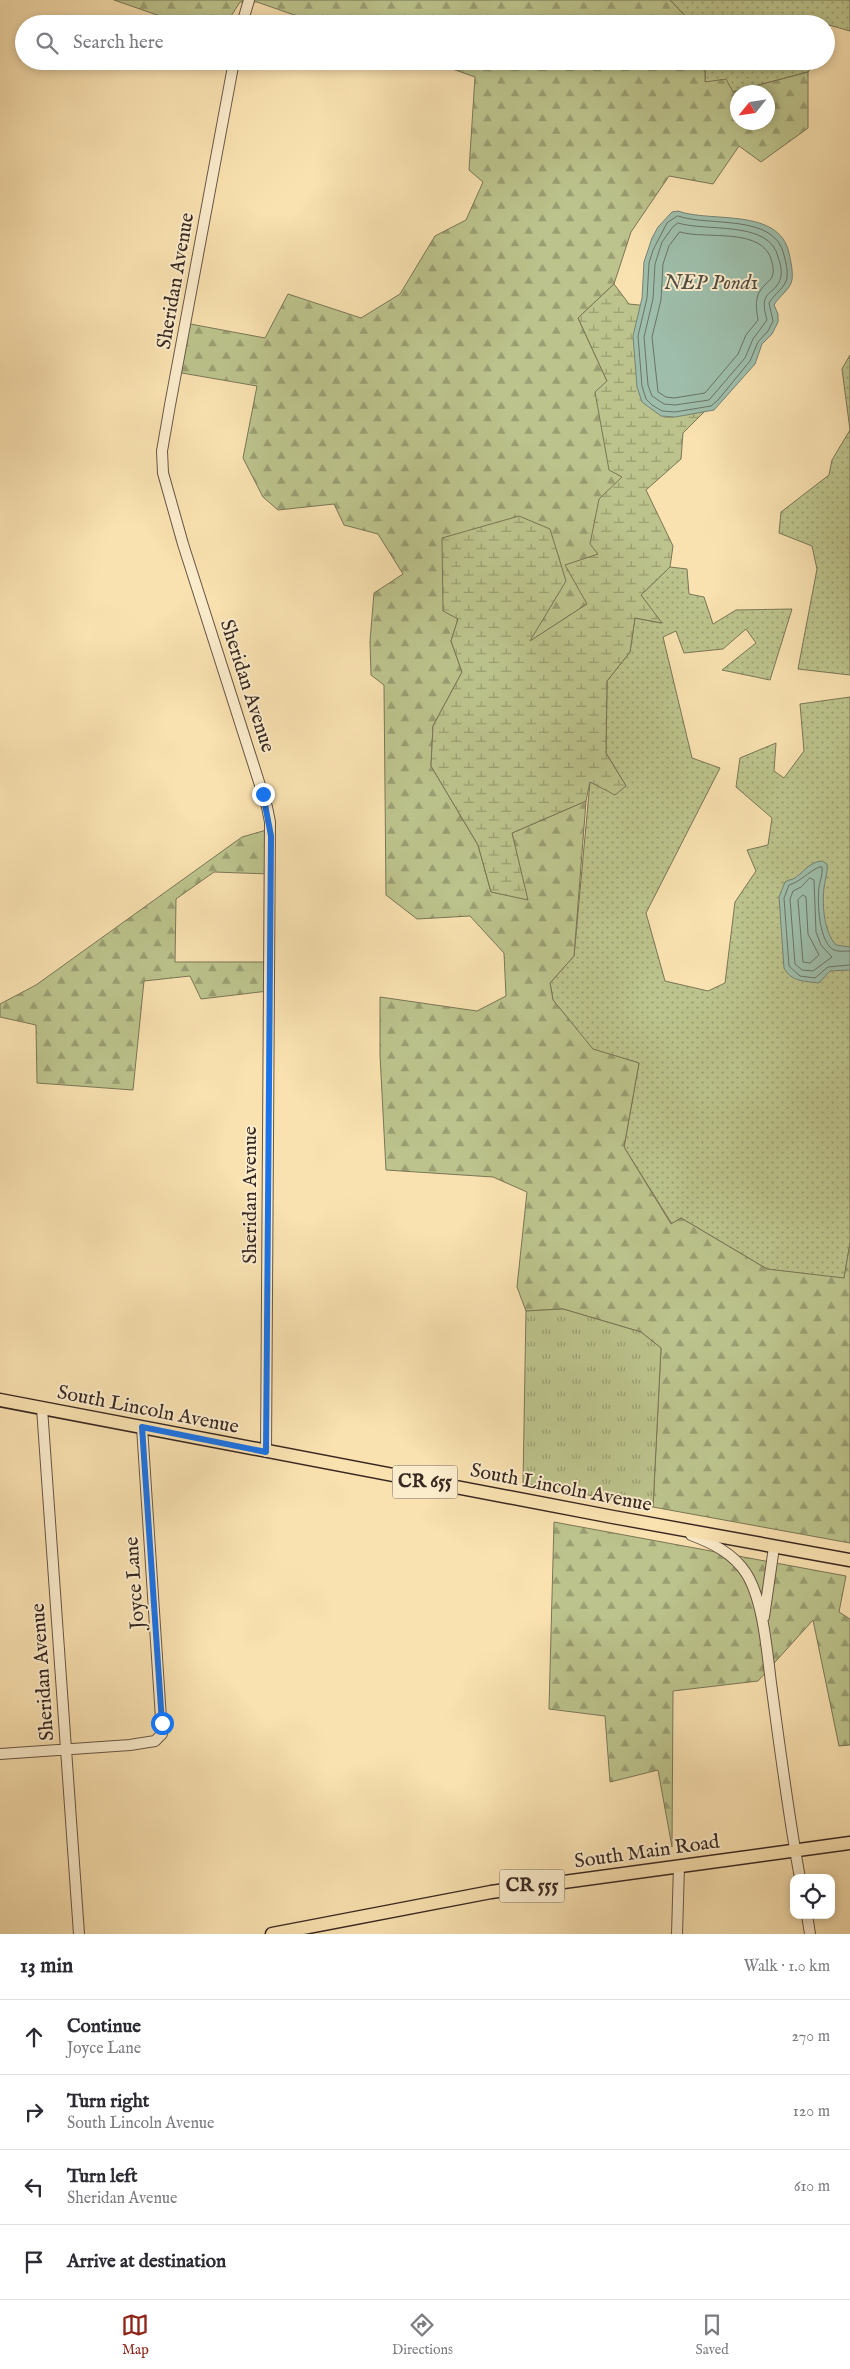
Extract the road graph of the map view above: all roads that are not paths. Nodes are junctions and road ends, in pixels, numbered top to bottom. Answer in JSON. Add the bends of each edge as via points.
{"nodes":[{"id":1,"x":249,"y":0,"type":"edge"},
{"id":2,"x":245,"y":15,"type":"edge"},
{"id":3,"x":232,"y":70,"type":"edge"},
{"id":4,"x":0,"y":1400,"type":"edge"},
{"id":5,"x":42,"y":1408,"type":"junction"},
{"id":6,"x":142,"y":1427,"type":"junction"},
{"id":7,"x":266,"y":1452,"type":"junction"},
{"id":8,"x":677,"y":1529,"type":"junction"},
{"id":9,"x":774,"y":1547,"type":"junction"},
{"id":10,"x":850,"y":1560,"type":"edge"},
{"id":11,"x":764,"y":1630,"type":"junction"},
{"id":12,"x":66,"y":1750,"type":"junction"},
{"id":13,"x":0,"y":1754,"type":"edge"},
{"id":14,"x":850,"y":1843,"type":"edge"},
{"id":15,"x":795,"y":1850,"type":"junction"},
{"id":16,"x":679,"y":1866,"type":"junction"},
{"id":17,"x":799,"y":1874,"type":"edge"},
{"id":18,"x":808,"y":1919,"type":"edge"},
{"id":19,"x":79,"y":1934,"type":"edge"},
{"id":20,"x":272,"y":1934,"type":"edge"},
{"id":21,"x":677,"y":1934,"type":"edge"},
{"id":22,"x":810,"y":1934,"type":"edge"}],
"edges":[{"from":1,"to":2,"type":"street"},
{"from":3,"to":7,"type":"street","name":"Sheridan Avenue","via":[[170,405],[162,466],[270,822]]},
{"from":4,"to":5,"type":"main road","name":"South Lincoln Avenue","number":"CR 655"},
{"from":5,"to":6,"type":"main road","name":"South Lincoln Avenue","number":"CR 655"},
{"from":5,"to":12,"type":"street","name":"Sheridan Avenue"},
{"from":6,"to":7,"type":"main road","name":"South Lincoln Avenue","number":"CR 655"},
{"from":6,"to":12,"type":"street","name":"Joyce Lane","via":[[161,1736],[144,1743]]},
{"from":7,"to":8,"type":"main road","name":"South Lincoln Avenue","number":"CR 655"},
{"from":8,"to":9,"type":"main road","name":"South Lincoln Avenue","number":"CR 655"},
{"from":8,"to":11,"type":"street","via":[[719,1547],[746,1572],[754,1589]]},
{"from":9,"to":10,"type":"main road","name":"South Lincoln Avenue","number":"CR 655"},
{"from":9,"to":11,"type":"street","via":[[766,1592]]},
{"from":11,"to":15,"type":"street"},
{"from":12,"to":13,"type":"street"},
{"from":12,"to":19,"type":"street","name":"Sheridan Avenue"},
{"from":14,"to":15,"type":"main road","name":"South Main Road","number":"CR 555"},
{"from":15,"to":16,"type":"main road","name":"South Main Road","number":"CR 555"},
{"from":15,"to":17,"type":"street"},
{"from":16,"to":20,"type":"main road","name":"South Main Road","number":"CR 555","via":[[490,1892]]},
{"from":16,"to":21,"type":"street"},
{"from":18,"to":22,"type":"street"}]}
